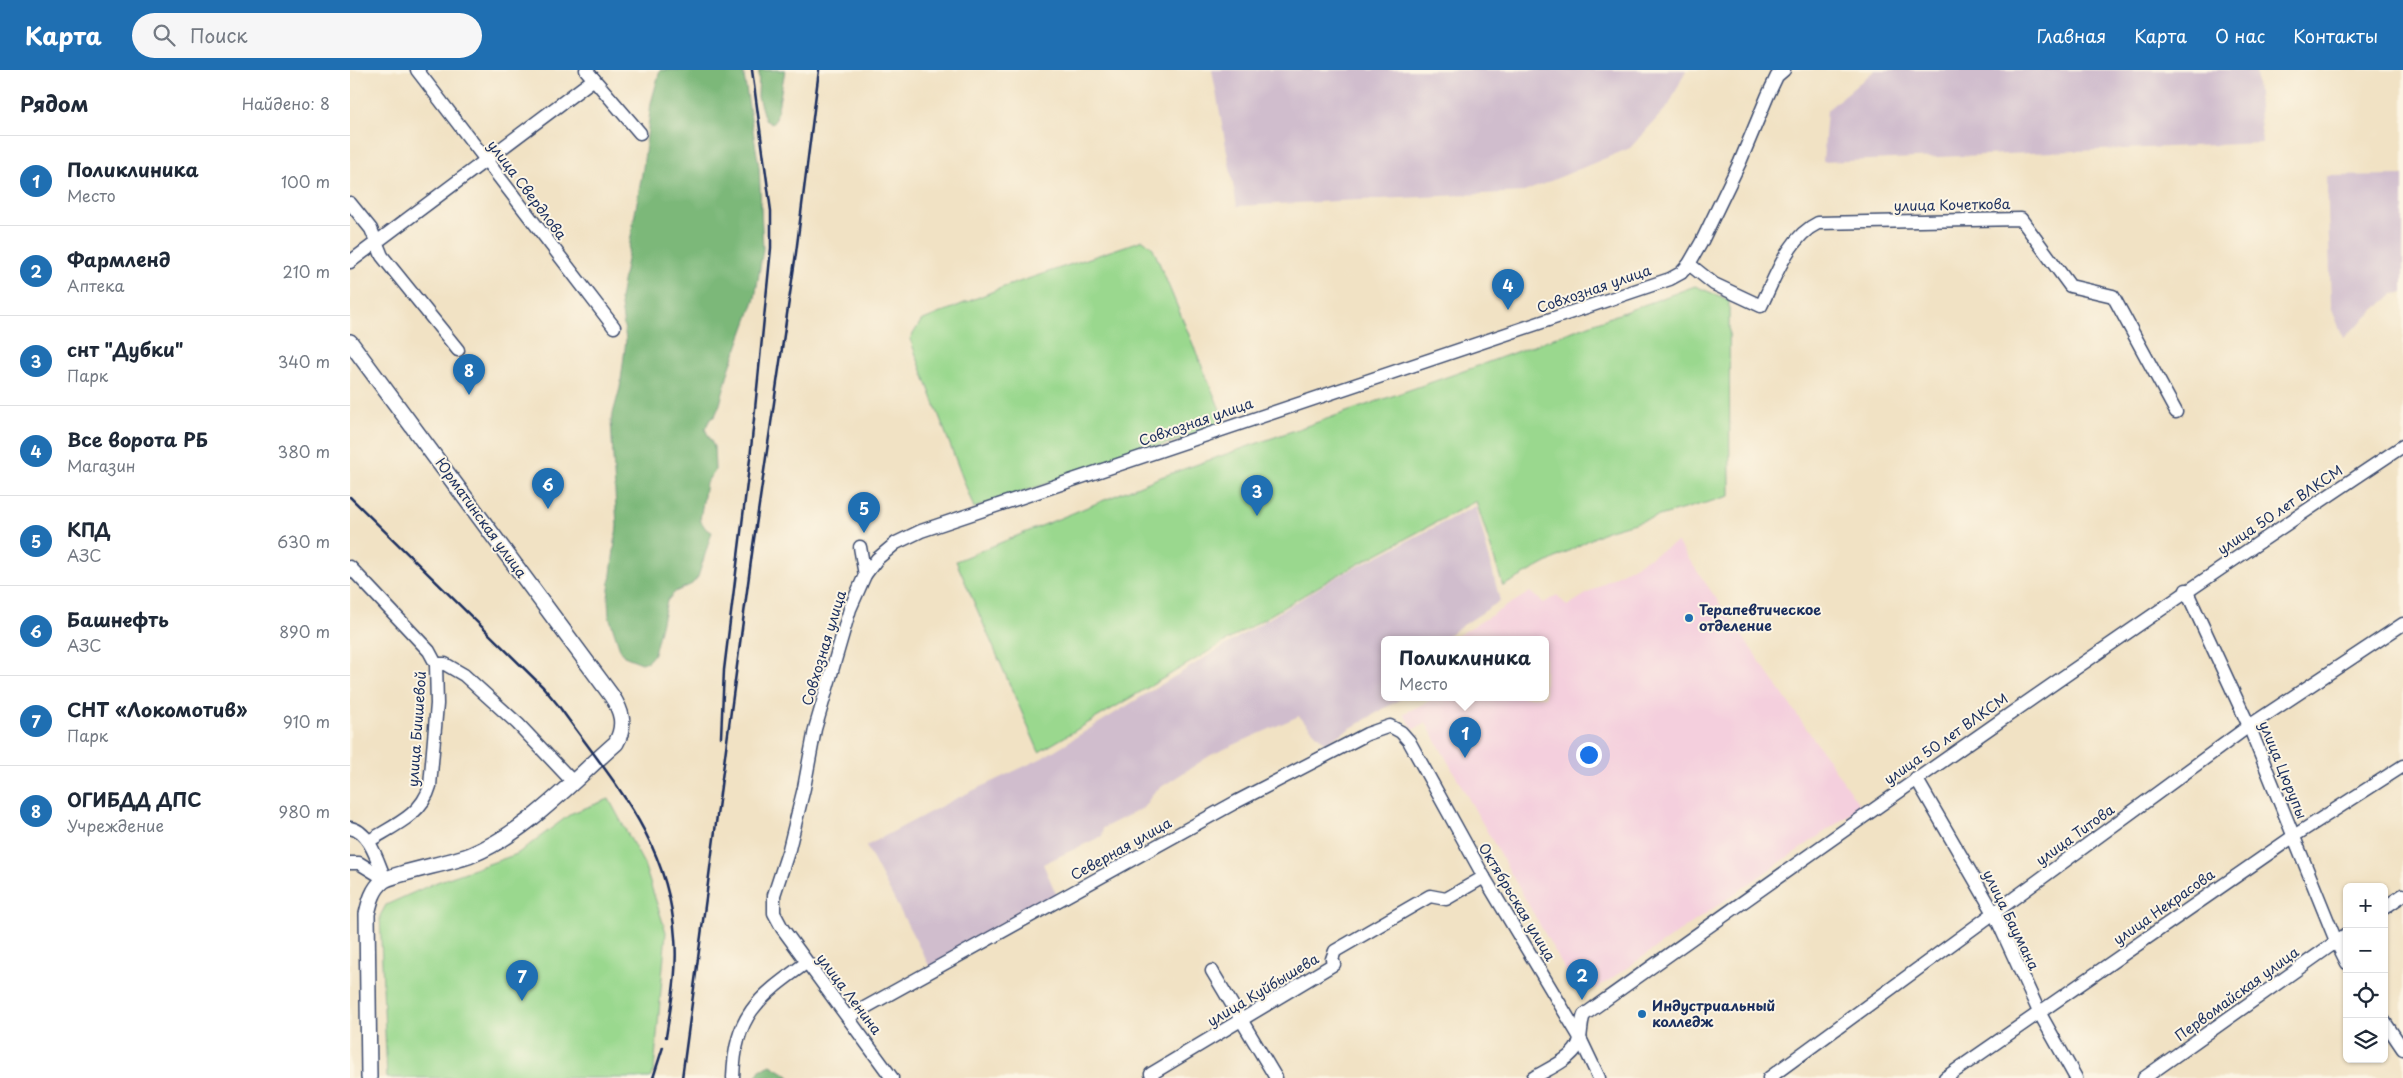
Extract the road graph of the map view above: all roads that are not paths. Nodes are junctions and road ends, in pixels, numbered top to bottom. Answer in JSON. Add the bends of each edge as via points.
{"nodes":[{"id":1,"x":417,"y":70,"type":"edge"},
{"id":2,"x":1784,"y":70,"type":"edge"},
{"id":3,"x":590,"y":75,"type":"edge"},
{"id":4,"x":640,"y":133,"type":"dead end"},
{"id":5,"x":485,"y":160,"type":"junction"},
{"id":6,"x":350,"y":203,"type":"edge"},
{"id":7,"x":376,"y":243,"type":"junction"},
{"id":8,"x":350,"y":262,"type":"edge"},
{"id":9,"x":1689,"y":264,"type":"junction"},
{"id":10,"x":614,"y":327,"type":"dead end"},
{"id":11,"x":350,"y":342,"type":"edge"},
{"id":12,"x":458,"y":350,"type":"dead end"},
{"id":13,"x":2176,"y":412,"type":"dead end"},
{"id":14,"x":2403,"y":446,"type":"edge"},
{"id":15,"x":860,"y":546,"type":"dead end"},
{"id":16,"x":350,"y":567,"type":"edge"},
{"id":17,"x":865,"y":575,"type":"junction"},
{"id":18,"x":2186,"y":590,"type":"junction"},
{"id":19,"x":2403,"y":624,"type":"edge"},
{"id":20,"x":436,"y":664,"type":"junction"},
{"id":21,"x":2249,"y":726,"type":"junction"},
{"id":22,"x":1409,"y":741,"type":"joint"},
{"id":23,"x":2403,"y":766,"type":"edge"},
{"id":24,"x":1916,"y":778,"type":"junction"},
{"id":25,"x":572,"y":781,"type":"junction"},
{"id":26,"x":350,"y":828,"type":"edge"},
{"id":27,"x":2294,"y":836,"type":"junction"},
{"id":28,"x":369,"y":841,"type":"junction"},
{"id":29,"x":350,"y":863,"type":"edge"},
{"id":30,"x":1484,"y":878,"type":"junction"},
{"id":31,"x":385,"y":879,"type":"junction"},
{"id":32,"x":2403,"y":894,"type":"edge"},
{"id":33,"x":2388,"y":905,"type":"edge"},
{"id":34,"x":1994,"y":913,"type":"junction"},
{"id":35,"x":782,"y":928,"type":"joint"},
{"id":36,"x":2343,"y":937,"type":"edge"},
{"id":37,"x":2336,"y":941,"type":"junction"},
{"id":38,"x":2343,"y":955,"type":"edge"},
{"id":39,"x":806,"y":963,"type":"junction"},
{"id":40,"x":1212,"y":971,"type":"dead end"},
{"id":41,"x":2039,"y":1012,"type":"junction"},
{"id":42,"x":848,"y":1017,"type":"junction"},
{"id":43,"x":1242,"y":1019,"type":"junction"},
{"id":44,"x":2388,"y":1027,"type":"edge"},
{"id":45,"x":1580,"y":1036,"type":"junction"},
{"id":46,"x":2403,"y":1049,"type":"edge"},
{"id":47,"x":1151,"y":1074,"type":"dead end"},
{"id":48,"x":369,"y":1078,"type":"edge"},
{"id":49,"x":732,"y":1078,"type":"edge"},
{"id":50,"x":892,"y":1078,"type":"edge"},
{"id":51,"x":1276,"y":1078,"type":"edge"},
{"id":52,"x":1533,"y":1078,"type":"edge"},
{"id":53,"x":1599,"y":1078,"type":"edge"},
{"id":54,"x":1769,"y":1078,"type":"edge"},
{"id":55,"x":1945,"y":1078,"type":"edge"},
{"id":56,"x":2076,"y":1078,"type":"edge"},
{"id":57,"x":2144,"y":1078,"type":"edge"}],
"edges":[{"from":1,"to":5,"type":"street","name":"улица Свердлова"},
{"from":2,"to":9,"type":"street","name":"Совхозная улица","via":[[1768,94],[1740,162]]},
{"from":3,"to":4,"type":"street"},
{"from":3,"to":5,"type":"street"},
{"from":5,"to":7,"type":"street"},
{"from":5,"to":10,"type":"street","name":"улица Свердлова"},
{"from":6,"to":7,"type":"street","via":[[371,229]]},
{"from":7,"to":8,"type":"street"},
{"from":7,"to":12,"type":"street","via":[[382,256]]},
{"from":9,"to":13,"type":"street","name":"улица Кочеткова","via":[[1714,284],[1761,306],[1801,234],[1818,223],[2021,219],[2070,286],[2113,296]]},
{"from":9,"to":17,"type":"street","name":"Совхозная улица","via":[[1681,273],[1661,283],[921,531],[887,550]]},
{"from":11,"to":25,"type":"main road","name":"Юрматинская улица","via":[[611,695],[622,715],[623,726],[616,743]]},
{"from":14,"to":18,"type":"street","name":"улица 50 лет ВЛКСМ"},
{"from":15,"to":17,"type":"street"},
{"from":16,"to":20,"type":"street","name":"улица Биишевой","via":[[428,651]]},
{"from":17,"to":35,"type":"street","name":"Совхозная улица","via":[[839,640],[815,729],[789,850],[776,888],[774,913]]},
{"from":18,"to":21,"type":"street","name":"улица Цюрупы"},
{"from":18,"to":24,"type":"street","name":"улица 50 лет ВЛКСМ"},
{"from":19,"to":21,"type":"street","name":"улица Титова"},
{"from":20,"to":25,"type":"street","via":[[446,664],[464,675],[518,724]]},
{"from":20,"to":28,"type":"street","name":"улица Биишевой","via":[[437,704],[427,797],[414,813]]},
{"from":21,"to":27,"type":"street","name":"улица Цюрупы"},
{"from":21,"to":34,"type":"street","name":"улица Титова"},
{"from":22,"to":30,"type":"street","name":"Октябрьская улица"},
{"from":22,"to":42,"type":"street","name":"Северная улица","via":[[1390,726],[1366,734],[1236,802]]},
{"from":23,"to":27,"type":"street","name":"улица Некрасова"},
{"from":24,"to":34,"type":"street","name":"улица Баумана"},
{"from":24,"to":45,"type":"street","name":"улица 50 лет ВЛКСМ","via":[[1584,1014]]},
{"from":25,"to":31,"type":"main road","name":"Юрматинская улица","via":[[502,840],[471,856]]},
{"from":26,"to":28,"type":"street","via":[[356,829]]},
{"from":27,"to":37,"type":"street","name":"улица Цюрупы"},
{"from":27,"to":41,"type":"street","name":"улица Некрасова"},
{"from":28,"to":31,"type":"street"},
{"from":29,"to":31,"type":"street","via":[[358,863]]},
{"from":30,"to":43,"type":"street","name":"улица Куйбышева","via":[[1446,899],[1430,896],[1335,951],[1334,964]]},
{"from":30,"to":45,"type":"street","name":"Октябрьская улица"},
{"from":31,"to":48,"type":"main road","via":[[375,889],[367,914]]},
{"from":32,"to":33,"type":"street"},
{"from":34,"to":41,"type":"street","name":"улица Баумана"},
{"from":34,"to":54,"type":"street","name":"улица Титова"},
{"from":35,"to":39,"type":"street","name":"улица Ленина"},
{"from":36,"to":37,"type":"street","name":"Первомайская улица"},
{"from":37,"to":38,"type":"street","name":"улица Цюрупы"},
{"from":37,"to":57,"type":"street","name":"Первомайская улица"},
{"from":39,"to":42,"type":"street","name":"улица Ленина"},
{"from":39,"to":49,"type":"street","via":[[764,994],[751,1010],[741,1026]]},
{"from":40,"to":43,"type":"street"},
{"from":41,"to":55,"type":"street","name":"улица Некрасова"},
{"from":41,"to":56,"type":"street","name":"улица Баумана"},
{"from":42,"to":50,"type":"street","name":"улица Ленина"},
{"from":43,"to":47,"type":"street","name":"улица Куйбышева"},
{"from":43,"to":51,"type":"street"},
{"from":44,"to":46,"type":"street"},
{"from":45,"to":52,"type":"street","name":"улица 50 лет ВЛКСМ","via":[[1573,1052]]},
{"from":45,"to":53,"type":"street","name":"Октябрьская улица"}]}
